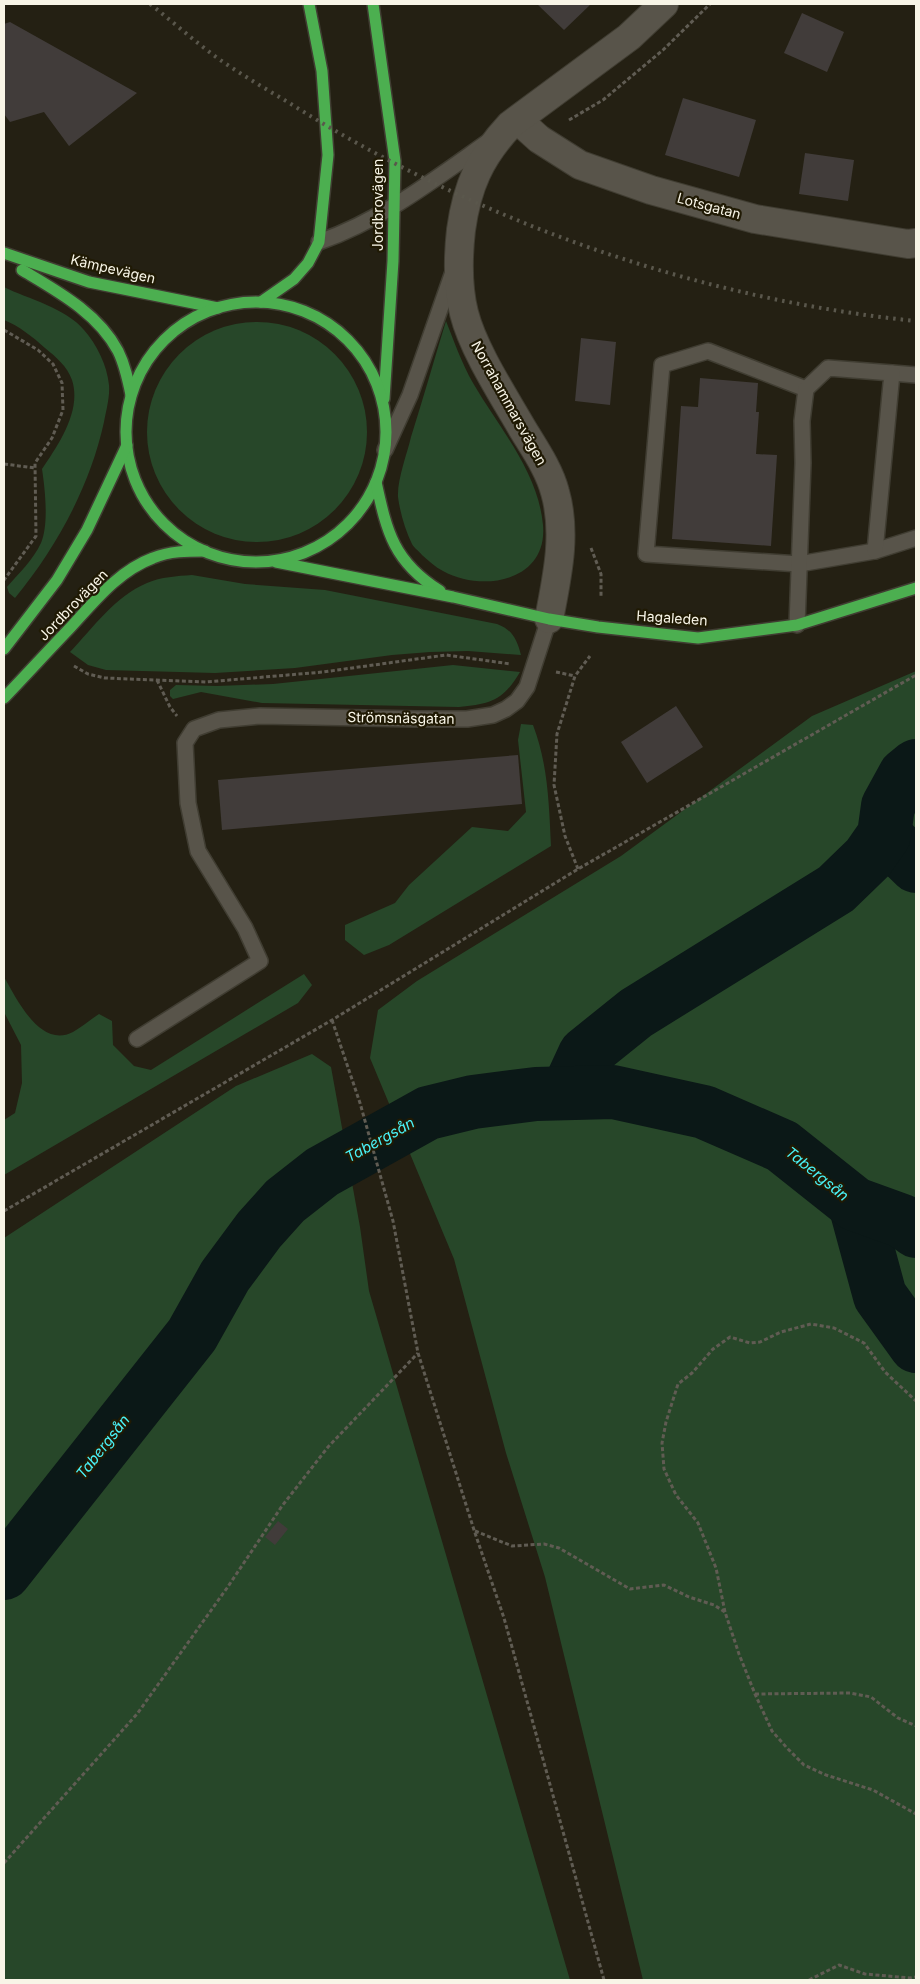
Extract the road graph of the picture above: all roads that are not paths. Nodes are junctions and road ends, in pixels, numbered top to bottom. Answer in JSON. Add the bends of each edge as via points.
{"nodes":[{"id":1,"x":309,"y":4,"type":"edge"},
{"id":2,"x":373,"y":4,"type":"edge"},
{"id":3,"x":664,"y":4,"type":"edge"},
{"id":4,"x":514,"y":123,"type":"junction"},
{"id":5,"x":394,"y":206,"type":"junction"},
{"id":6,"x":319,"y":242,"type":"junction"},
{"id":7,"x":916,"y":243,"type":"edge"},
{"id":8,"x":4,"y":253,"type":"edge"},
{"id":9,"x":4,"y":259,"type":"edge"},
{"id":10,"x":458,"y":259,"type":"junction"},
{"id":11,"x":261,"y":302,"type":"junction"},
{"id":12,"x":218,"y":308,"type":"junction"},
{"id":13,"x":892,"y":373,"type":"junction"},
{"id":14,"x":916,"y":375,"type":"edge"},
{"id":15,"x":806,"y":389,"type":"junction"},
{"id":16,"x":131,"y":395,"type":"junction"},
{"id":17,"x":383,"y":408,"type":"junction"},
{"id":18,"x":127,"y":445,"type":"junction"},
{"id":19,"x":385,"y":450,"type":"junction"},
{"id":20,"x":376,"y":482,"type":"junction"},
{"id":21,"x":916,"y":538,"type":"edge"},
{"id":22,"x":205,"y":551,"type":"junction"},
{"id":23,"x":875,"y":551,"type":"junction"},
{"id":24,"x":272,"y":561,"type":"junction"},
{"id":25,"x":799,"y":564,"type":"junction"},
{"id":26,"x":916,"y":588,"type":"edge"},
{"id":27,"x":453,"y":597,"type":"junction"},
{"id":28,"x":549,"y":619,"type":"junction"},
{"id":29,"x":26,"y":622,"type":"junction"},
{"id":30,"x":797,"y":626,"type":"junction"},
{"id":31,"x":4,"y":640,"type":"edge"},
{"id":32,"x":4,"y":649,"type":"edge"},
{"id":33,"x":4,"y":698,"type":"edge"},
{"id":34,"x":137,"y":1039,"type":"dead end"}],
"edges":[{"from":1,"to":6,"type":"main road","via":[[322,71],[328,155]]},
{"from":2,"to":5,"type":"main road","name":"Jordbrovägen","via":[[395,160]]},
{"from":3,"to":4,"type":"street","name":"Norrahammarsvägen","via":[[629,37]]},
{"from":4,"to":5,"type":"lane"},
{"from":4,"to":7,"type":"street","name":"Lotsgatan","via":[[580,165],[651,190],[755,219]]},
{"from":4,"to":10,"type":"street","name":"Norrahammarsvägen","via":[[494,143],[470,185]]},
{"from":5,"to":6,"type":"lane","via":[[342,234]]},
{"from":5,"to":17,"type":"main road","name":"Jordbrovägen"},
{"from":6,"to":11,"type":"main road","via":[[308,263],[294,279]]},
{"from":8,"to":12,"type":"main road","name":"Kämpevägen","via":[[89,282]]},
{"from":9,"to":16,"type":"main road","via":[[93,317],[122,356],[129,375]]},
{"from":10,"to":19,"type":"lane","via":[[410,395]]},
{"from":10,"to":28,"type":"street","name":"Norrahammarsvägen","via":[[464,313],[478,348],[555,491],[561,526]]},
{"from":11,"to":12,"type":"main road"},
{"from":11,"to":17,"type":"main road","via":[[303,311],[340,334],[368,367],[378,387]]},
{"from":12,"to":16,"type":"main road","via":[[198,316],[163,341],[143,369]]},
{"from":13,"to":14,"type":"lane"},
{"from":13,"to":15,"type":"lane","via":[[828,368]]},
{"from":13,"to":23,"type":"lane"},
{"from":15,"to":25,"type":"lane","via":[[802,421]]},
{"from":15,"to":25,"type":"lane","via":[[708,351],[662,365],[646,554]]},
{"from":16,"to":18,"type":"main road","via":[[126,420]]},
{"from":17,"to":19,"type":"main road"},
{"from":18,"to":22,"type":"main road","via":[[132,472],[160,520],[181,538]]},
{"from":18,"to":29,"type":"main road","name":"Jordbrovägen","via":[[87,530],[57,580]]},
{"from":19,"to":20,"type":"main road"},
{"from":20,"to":24,"type":"main road","via":[[363,506],[345,527],[324,543],[299,555]]},
{"from":20,"to":27,"type":"main road","name":"Hagaleden","via":[[385,525],[404,562],[414,574]]},
{"from":21,"to":23,"type":"lane"},
{"from":22,"to":24,"type":"main road","via":[[238,561]]},
{"from":22,"to":33,"type":"main road","name":"Jordbrovägen","via":[[163,553],[142,562],[106,589]]},
{"from":23,"to":25,"type":"lane"},
{"from":24,"to":27,"type":"main road","name":"Hagaleden"},
{"from":25,"to":30,"type":"lane"},
{"from":26,"to":30,"type":"main road","name":"Hagaleden"},
{"from":27,"to":28,"type":"main road","name":"Hagaleden"},
{"from":28,"to":30,"type":"main road","name":"Hagaleden","via":[[698,638]]},
{"from":28,"to":34,"type":"lane","name":"Strömsnäsgatan","via":[[527,687],[517,702],[493,715],[467,719],[260,716],[219,720],[194,729],[186,743],[188,803],[198,851],[245,928],[260,960]]},
{"from":29,"to":31,"type":"main road"},
{"from":29,"to":32,"type":"main road","name":"Jordbrovägen"}]}
